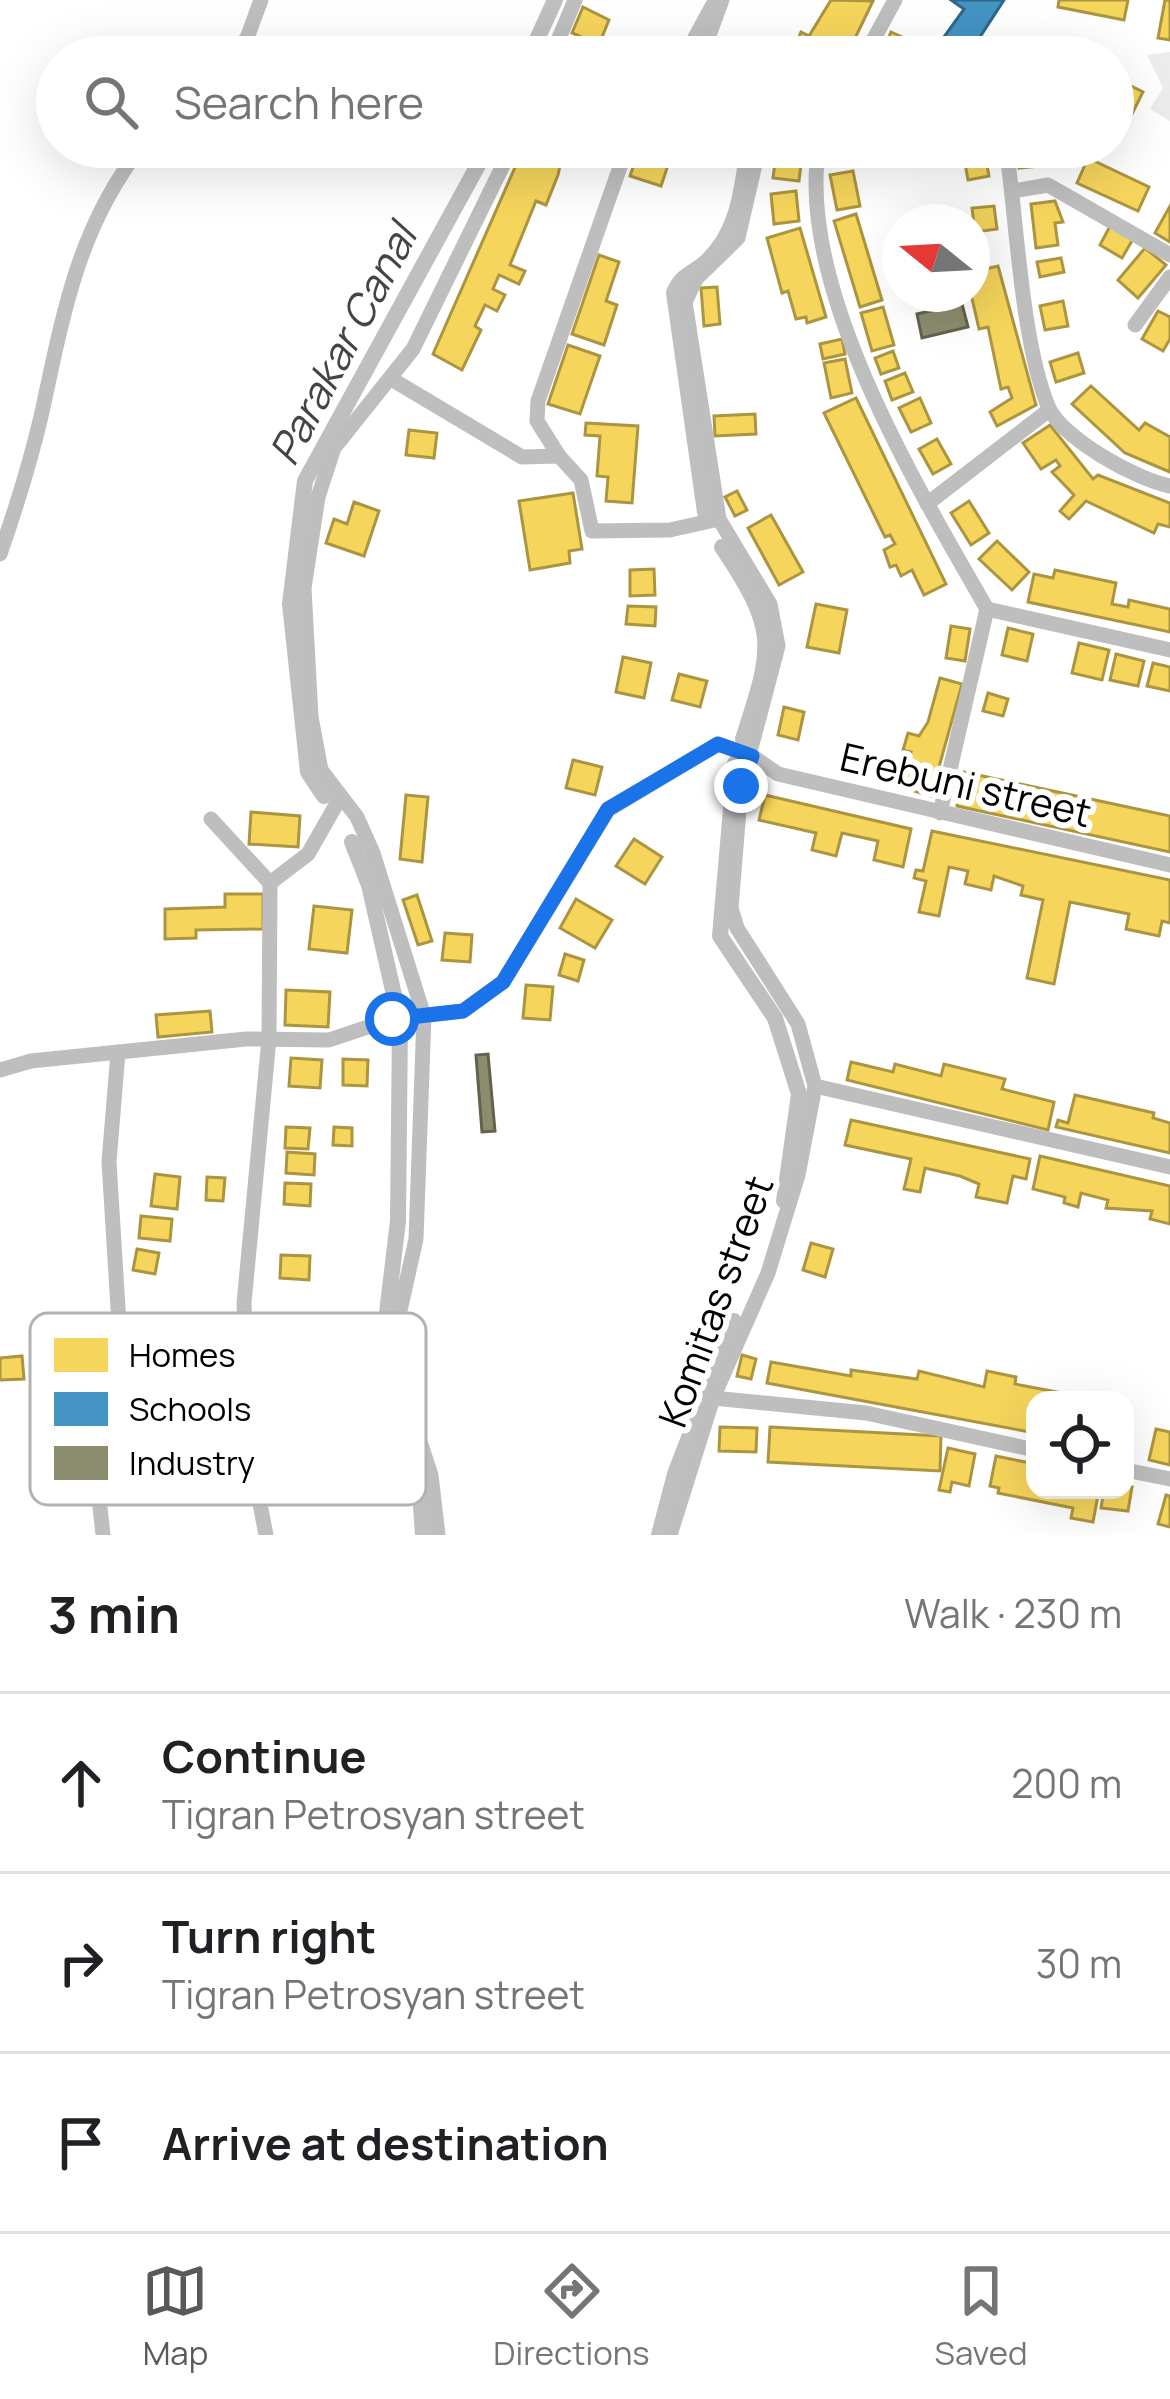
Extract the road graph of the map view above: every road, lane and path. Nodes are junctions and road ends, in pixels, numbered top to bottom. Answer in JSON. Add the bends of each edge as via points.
{"nodes":[{"id":1,"x":261,"y":0,"type":"edge"},
{"id":2,"x":575,"y":0,"type":"edge"},
{"id":3,"x":722,"y":0,"type":"edge"},
{"id":4,"x":895,"y":0,"type":"edge"},
{"id":5,"x":248,"y":36,"type":"edge"},
{"id":6,"x":560,"y":36,"type":"edge"},
{"id":7,"x":709,"y":36,"type":"edge"},
{"id":8,"x":875,"y":36,"type":"edge"},
{"id":9,"x":127,"y":168,"type":"edge"},
{"id":10,"x":501,"y":168,"type":"edge"},
{"id":11,"x":620,"y":168,"type":"edge"},
{"id":12,"x":754,"y":168,"type":"edge"},
{"id":13,"x":818,"y":168,"type":"edge"},
{"id":14,"x":1009,"y":168,"type":"edge"},
{"id":15,"x":1013,"y":191,"type":"junction"},
{"id":16,"x":1170,"y":255,"type":"edge"},
{"id":17,"x":1170,"y":278,"type":"edge"},
{"id":18,"x":1135,"y":325,"type":"dead end"},
{"id":19,"x":393,"y":380,"type":"junction"},
{"id":20,"x":1048,"y":410,"type":"junction"},
{"id":21,"x":559,"y":456,"type":"junction"},
{"id":22,"x":1170,"y":486,"type":"edge"},
{"id":23,"x":927,"y":504,"type":"junction"},
{"id":24,"x":719,"y":519,"type":"junction"},
{"id":25,"x":0,"y":554,"type":"edge"},
{"id":26,"x":987,"y":609,"type":"junction"},
{"id":27,"x":1170,"y":650,"type":"edge"},
{"id":28,"x":752,"y":756,"type":"junction"},
{"id":29,"x":340,"y":798,"type":"junction"},
{"id":30,"x":940,"y":812,"type":"junction"},
{"id":31,"x":211,"y":819,"type":"dead end"},
{"id":32,"x":1170,"y":865,"type":"edge"},
{"id":33,"x":270,"y":883,"type":"junction"},
{"id":34,"x":424,"y":1016,"type":"junction"},
{"id":35,"x":268,"y":1040,"type":"junction"},
{"id":36,"x":118,"y":1052,"type":"junction"},
{"id":37,"x":0,"y":1070,"type":"edge"},
{"id":38,"x":815,"y":1086,"type":"junction"},
{"id":39,"x":1170,"y":1167,"type":"edge"},
{"id":40,"x":118,"y":1313,"type":"edge"},
{"id":41,"x":244,"y":1313,"type":"edge"},
{"id":42,"x":399,"y":1313,"type":"edge"},
{"id":43,"x":713,"y":1398,"type":"junction"},
{"id":44,"x":1026,"y":1448,"type":"edge"},
{"id":45,"x":426,"y":1460,"type":"edge"},
{"id":46,"x":1134,"y":1471,"type":"edge"},
{"id":47,"x":1170,"y":1479,"type":"edge"},
{"id":48,"x":100,"y":1505,"type":"edge"},
{"id":49,"x":260,"y":1505,"type":"edge"},
{"id":50,"x":103,"y":1535,"type":"edge"},
{"id":51,"x":266,"y":1535,"type":"edge"},
{"id":52,"x":438,"y":1535,"type":"edge"},
{"id":53,"x":670,"y":1535,"type":"edge"}],
"edges":[{"from":1,"to":5,"type":"street"},
{"from":2,"to":6,"type":"street"},
{"from":3,"to":7,"type":"street"},
{"from":4,"to":8,"type":"street"},
{"from":9,"to":25,"type":"street","via":[[72,270],[44,406]]},
{"from":10,"to":19,"type":"street"},
{"from":11,"to":21,"type":"street","via":[[538,400],[537,421]]},
{"from":12,"to":24,"type":"street","name":"Komitas street","via":[[738,238],[696,279],[686,302]]},
{"from":13,"to":23,"type":"street","via":[[816,220],[859,364]]},
{"from":14,"to":15,"type":"street"},
{"from":15,"to":16,"type":"street","via":[[1048,185]]},
{"from":15,"to":20,"type":"street"},
{"from":17,"to":18,"type":"street"},
{"from":19,"to":21,"type":"street","via":[[522,457]]},
{"from":19,"to":29,"type":"street","via":[[334,448],[307,567],[311,717],[321,770]]},
{"from":20,"to":22,"type":"street","via":[[1103,458]]},
{"from":20,"to":23,"type":"street"},
{"from":21,"to":24,"type":"street","via":[[581,480],[592,531],[670,530]]},
{"from":23,"to":26,"type":"street"},
{"from":24,"to":28,"type":"street","name":"Komitas street","via":[[770,604],[778,646]]},
{"from":26,"to":27,"type":"street"},
{"from":26,"to":30,"type":"street"},
{"from":28,"to":30,"type":"street","name":"Erebuni street","via":[[778,774]]},
{"from":28,"to":34,"type":"street","via":[[718,744],[608,809],[503,982],[463,1011]]},
{"from":28,"to":38,"type":"street","name":"Komitas street","via":[[741,786],[731,908],[798,1024]]},
{"from":29,"to":33,"type":"street","via":[[308,854]]},
{"from":29,"to":34,"type":"street","via":[[373,853]]},
{"from":30,"to":32,"type":"street","name":"Erebuni street"},
{"from":31,"to":33,"type":"street"},
{"from":33,"to":35,"type":"street"},
{"from":34,"to":35,"type":"street","via":[[329,1040]]},
{"from":34,"to":42,"type":"street","via":[[416,1239]]},
{"from":35,"to":36,"type":"street"},
{"from":35,"to":41,"type":"street"},
{"from":36,"to":37,"type":"street"},
{"from":36,"to":40,"type":"street","via":[[109,1162]]},
{"from":38,"to":39,"type":"street"},
{"from":38,"to":43,"type":"street","name":"Komitas street","via":[[768,1273]]},
{"from":43,"to":44,"type":"street","via":[[866,1413]]},
{"from":43,"to":53,"type":"street","name":"Komitas street"},
{"from":45,"to":52,"type":"street"},
{"from":46,"to":47,"type":"street"},
{"from":48,"to":50,"type":"street"},
{"from":49,"to":51,"type":"street"}]}
